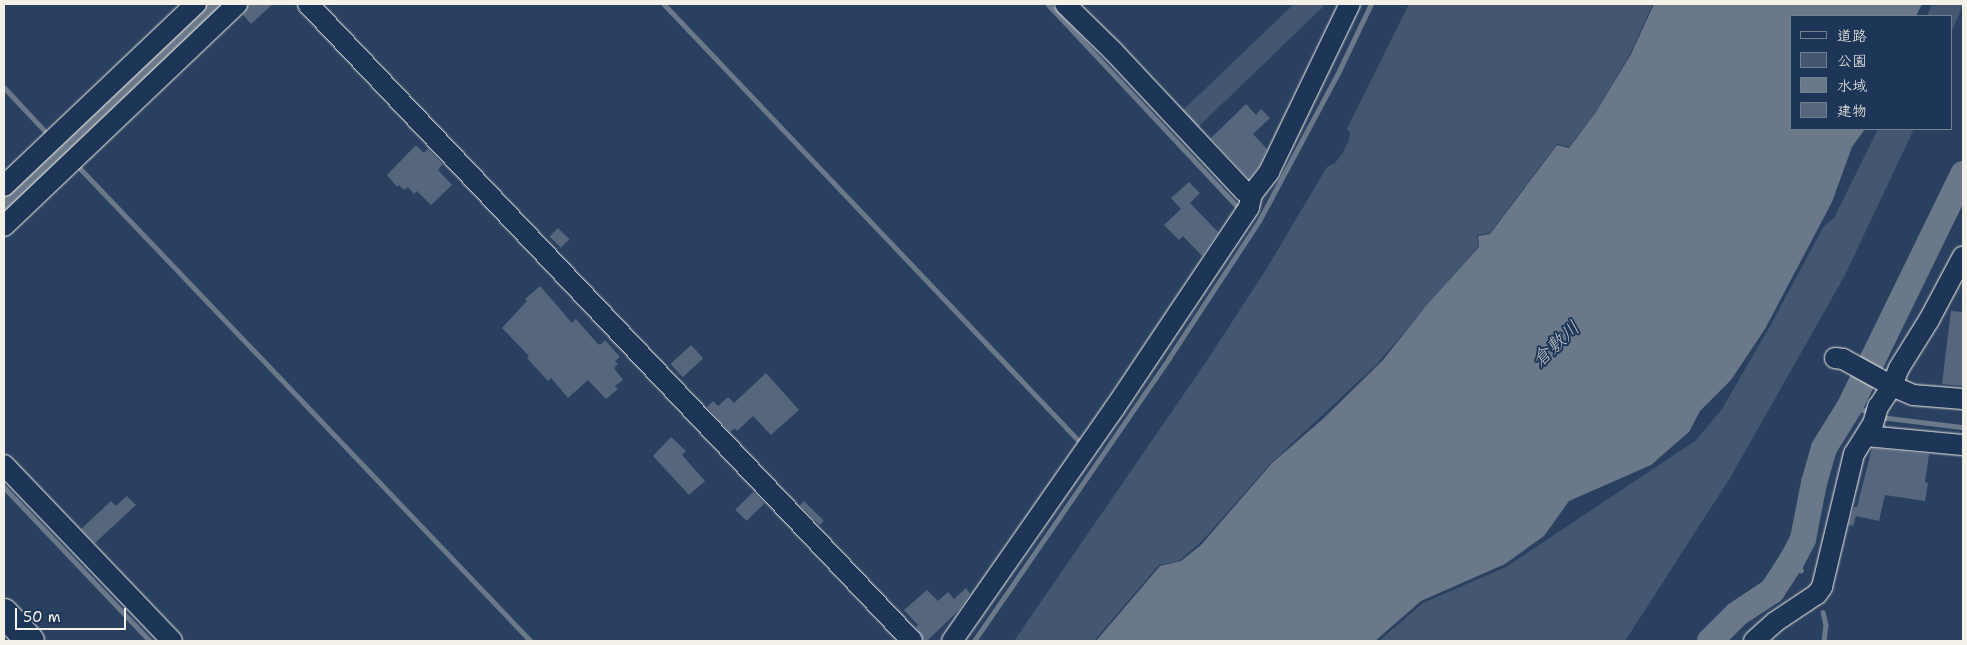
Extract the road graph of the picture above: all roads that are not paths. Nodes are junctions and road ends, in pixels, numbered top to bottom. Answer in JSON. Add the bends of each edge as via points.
{"nodes":[{"id":1,"x":196,"y":4,"type":"edge"},
{"id":2,"x":237,"y":4,"type":"edge"},
{"id":3,"x":308,"y":4,"type":"edge"},
{"id":4,"x":1065,"y":4,"type":"edge"},
{"id":5,"x":1350,"y":4,"type":"edge"},
{"id":6,"x":69,"y":146,"type":"junction"},
{"id":7,"x":4,"y":186,"type":"edge"},
{"id":8,"x":1248,"y":206,"type":"junction"},
{"id":9,"x":4,"y":226,"type":"edge"},
{"id":10,"x":1963,"y":256,"type":"edge"},
{"id":11,"x":1843,"y":360,"type":"dead end"},
{"id":12,"x":1889,"y":384,"type":"junction"},
{"id":13,"x":1963,"y":399,"type":"edge"},
{"id":14,"x":1872,"y":422,"type":"junction"},
{"id":15,"x":1963,"y":445,"type":"edge"},
{"id":16,"x":4,"y":465,"type":"edge"},
{"id":17,"x":4,"y":613,"type":"edge"},
{"id":18,"x":30,"y":641,"type":"edge"},
{"id":19,"x":172,"y":641,"type":"edge"},
{"id":20,"x":912,"y":641,"type":"edge"},
{"id":21,"x":952,"y":641,"type":"edge"},
{"id":22,"x":1754,"y":641,"type":"edge"}],
"edges":[{"from":1,"to":6,"type":"street"},
{"from":2,"to":6,"type":"street"},
{"from":3,"to":20,"type":"street"},
{"from":4,"to":8,"type":"street","via":[[1244,190]]},
{"from":5,"to":8,"type":"street","via":[[1268,172]]},
{"from":6,"to":7,"type":"street"},
{"from":6,"to":9,"type":"street"},
{"from":8,"to":21,"type":"street","via":[[1130,385]]},
{"from":10,"to":12,"type":"street","via":[[1929,320]]},
{"from":11,"to":12,"type":"street"},
{"from":12,"to":13,"type":"street","via":[[1913,395]]},
{"from":12,"to":14,"type":"street"},
{"from":14,"to":15,"type":"street"},
{"from":14,"to":22,"type":"street","via":[[1854,454],[1822,587]]},
{"from":16,"to":19,"type":"street"},
{"from":17,"to":18,"type":"highway"}]}
